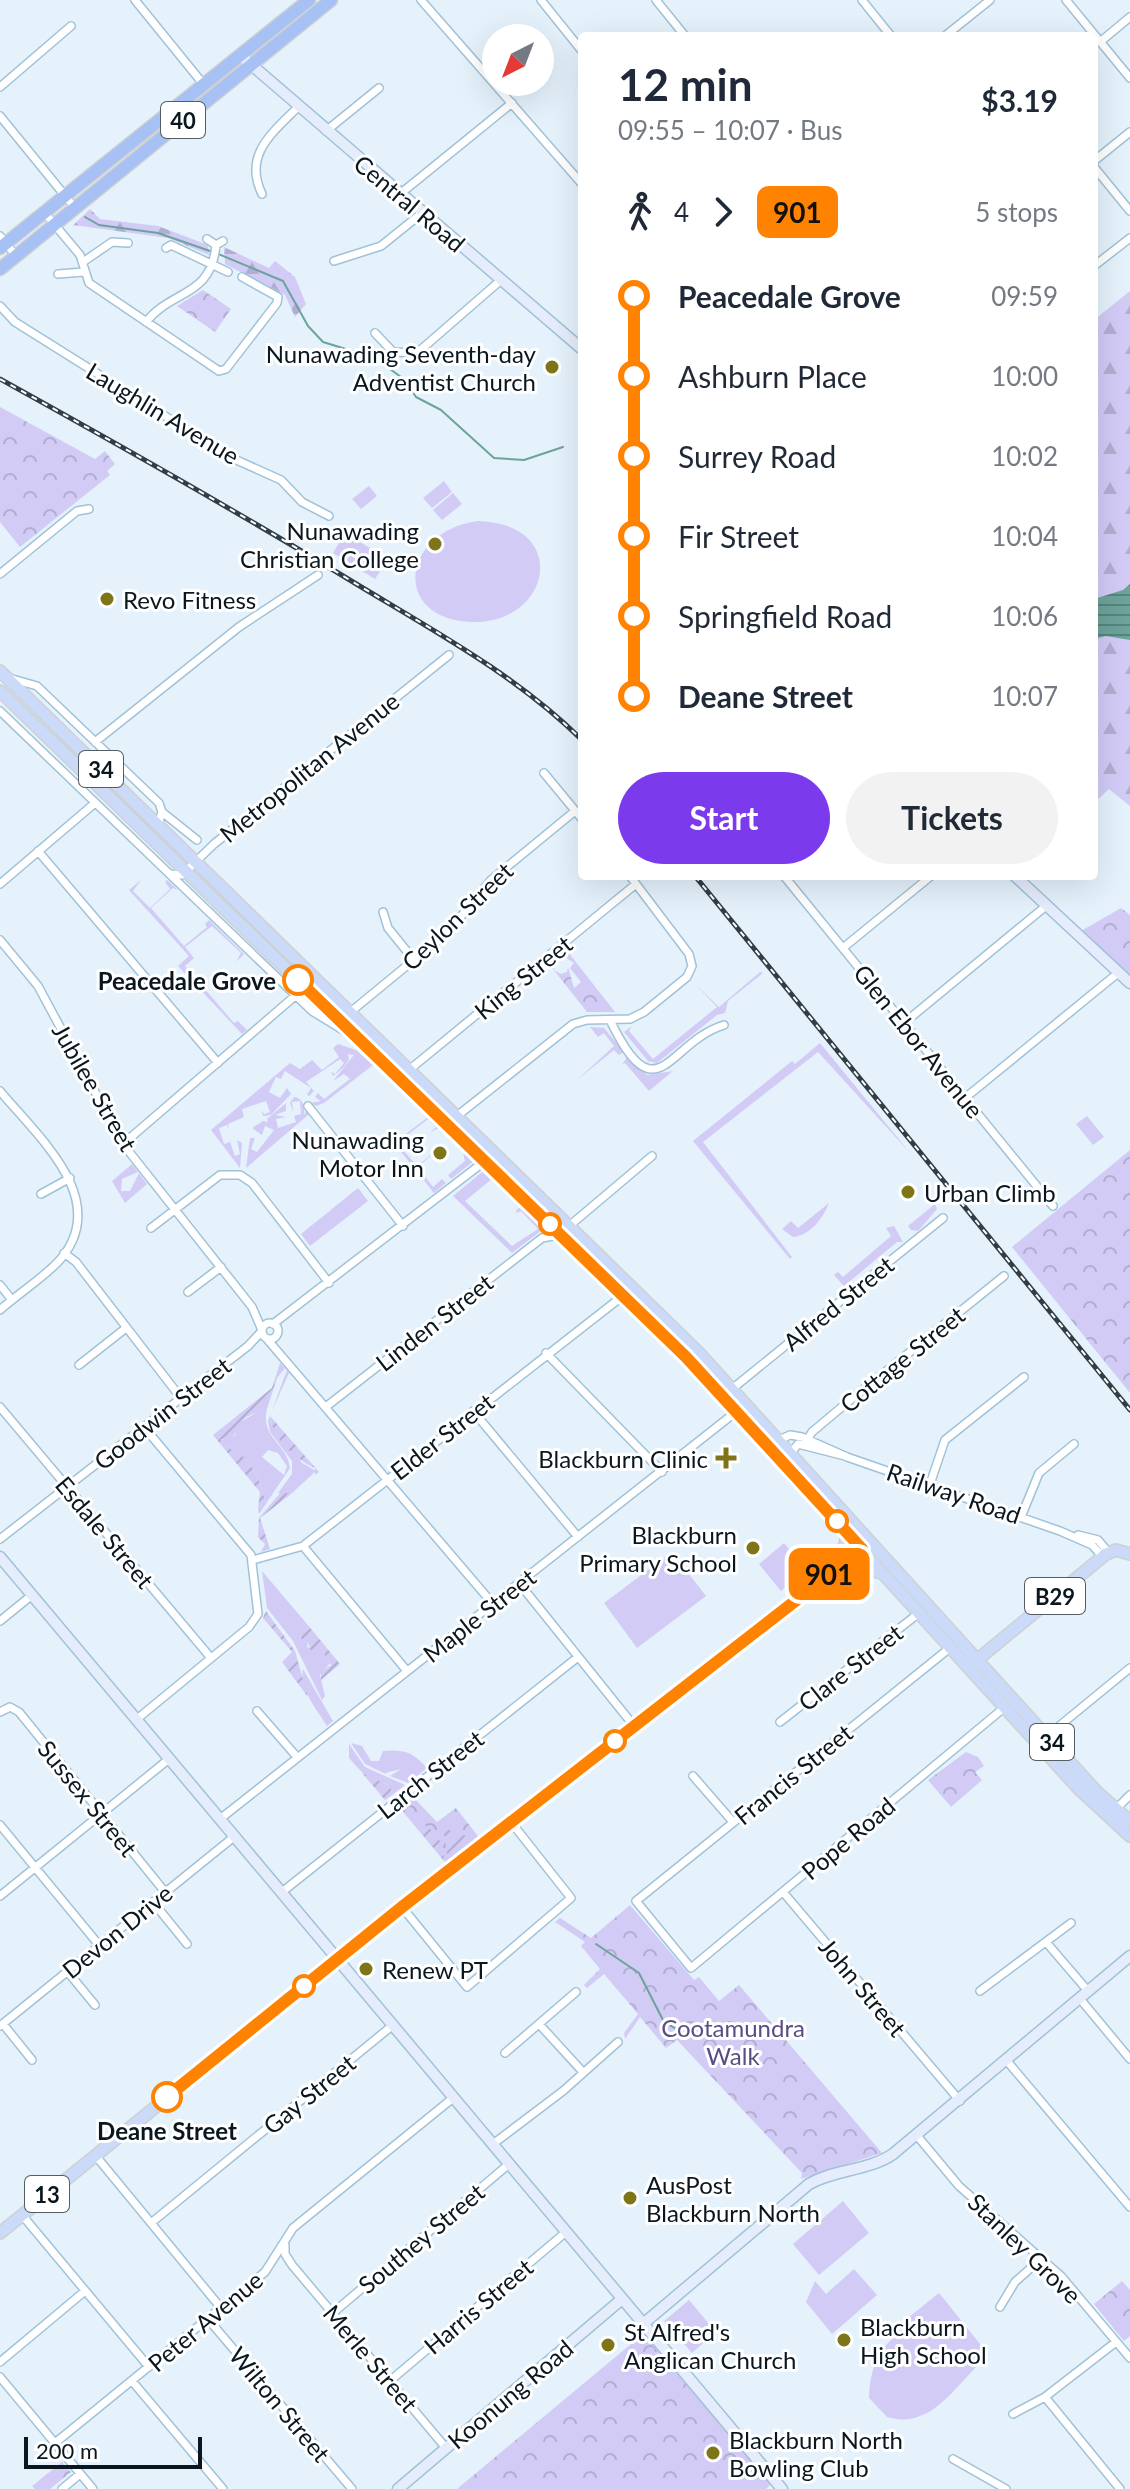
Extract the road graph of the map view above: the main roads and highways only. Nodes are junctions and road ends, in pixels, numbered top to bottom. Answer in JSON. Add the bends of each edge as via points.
{"nodes":[{"id":1,"x":309,"y":0,"type":"edge"},
{"id":2,"x":331,"y":0,"type":"edge"},
{"id":3,"x":240,"y":55,"type":"junction"},
{"id":4,"x":250,"y":66,"type":"junction"},
{"id":5,"x":2,"y":242,"type":"edge"},
{"id":6,"x":0,"y":269,"type":"edge"},
{"id":7,"x":578,"y":341,"type":"edge"},
{"id":8,"x":3,"y":674,"type":"edge"},
{"id":9,"x":0,"y":691,"type":"edge"},
{"id":10,"x":1019,"y":880,"type":"edge"},
{"id":11,"x":1130,"y":983,"type":"edge"},
{"id":12,"x":322,"y":986,"type":"junction"},
{"id":13,"x":319,"y":1001,"type":"junction"},
{"id":14,"x":345,"y":1017,"type":"junction"},
{"id":15,"x":563,"y":1232,"type":"junction"},
{"id":16,"x":752,"y":1418,"type":"junction"},
{"id":17,"x":779,"y":1440,"type":"junction"},
{"id":18,"x":778,"y":1455,"type":"junction"},
{"id":19,"x":847,"y":1532,"type":"junction"},
{"id":20,"x":867,"y":1546,"type":"junction"},
{"id":21,"x":1130,"y":1554,"type":"edge"},
{"id":22,"x":0,"y":1557,"type":"edge"},
{"id":23,"x":845,"y":1563,"type":"junction"},
{"id":24,"x":885,"y":1575,"type":"junction"},
{"id":25,"x":820,"y":1581,"type":"junction"},
{"id":26,"x":973,"y":1663,"type":"junction"},
{"id":27,"x":1130,"y":1821,"type":"edge"},
{"id":28,"x":1130,"y":1836,"type":"edge"},
{"id":29,"x":1130,"y":1956,"type":"edge"},
{"id":30,"x":338,"y":1959,"type":"junction"},
{"id":31,"x":0,"y":2233,"type":"edge"},
{"id":32,"x":622,"y":2299,"type":"junction"},
{"id":33,"x":643,"y":2324,"type":"junction"},
{"id":34,"x":398,"y":2489,"type":"edge"},
{"id":35,"x":782,"y":2489,"type":"edge"}],
"edges":[{"from":1,"to":3,"type":"highway","number":"40","via":[[292,7]]},
{"from":2,"to":4,"type":"highway","number":"40"},
{"from":3,"to":4,"type":"main road","name":"Central Road"},
{"from":3,"to":5,"type":"highway","number":"40"},
{"from":4,"to":6,"type":"highway","number":"40"},
{"from":4,"to":7,"type":"main road","name":"Central Road"},
{"from":8,"to":12,"type":"main road","number":"34"},
{"from":9,"to":13,"type":"main road","number":"34"},
{"from":10,"to":11,"type":"main road"},
{"from":12,"to":13,"type":"main road"},
{"from":12,"to":14,"type":"main road","number":"34"},
{"from":13,"to":14,"type":"main road","number":"34"},
{"from":14,"to":15,"type":"main road","number":"34","via":[[470,1130]]},
{"from":14,"to":15,"type":"main road","number":"34","via":[[357,1037]]},
{"from":15,"to":16,"type":"main road","number":"34","via":[[732,1389]]},
{"from":15,"to":16,"type":"main road","number":"34","via":[[737,1411]]},
{"from":16,"to":17,"type":"main road","number":"34"},
{"from":16,"to":18,"type":"main road","number":"34"},
{"from":17,"to":18,"type":"main road"},
{"from":17,"to":20,"type":"main road","number":"34"},
{"from":18,"to":19,"type":"main road","number":"34"},
{"from":19,"to":20,"type":"main road","number":"34"},
{"from":19,"to":25,"type":"main road","via":[[845,1545]]},
{"from":20,"to":23,"type":"main road","number":"13"},
{"from":20,"to":24,"type":"main road","number":"34"},
{"from":20,"to":26,"type":"main road","number":"34"},
{"from":21,"to":26,"type":"main road","number":"B29","via":[[1106,1555]]},
{"from":22,"to":30,"type":"main road"},
{"from":23,"to":24,"type":"main road"},
{"from":23,"to":25,"type":"main road","number":"13"},
{"from":24,"to":26,"type":"main road","number":"34","via":[[951,1647]]},
{"from":25,"to":30,"type":"main road","number":"13"},
{"from":26,"to":27,"type":"main road","number":"34"},
{"from":26,"to":28,"type":"main road","number":"34","via":[[1087,1798]]},
{"from":29,"to":33,"type":"main road","via":[[909,2144],[886,2161],[823,2183]]},
{"from":30,"to":31,"type":"main road","number":"13"},
{"from":30,"to":32,"type":"main road"},
{"from":32,"to":33,"type":"main road"},
{"from":32,"to":34,"type":"main road","name":"Koonung Road"},
{"from":33,"to":35,"type":"main road"}]}
